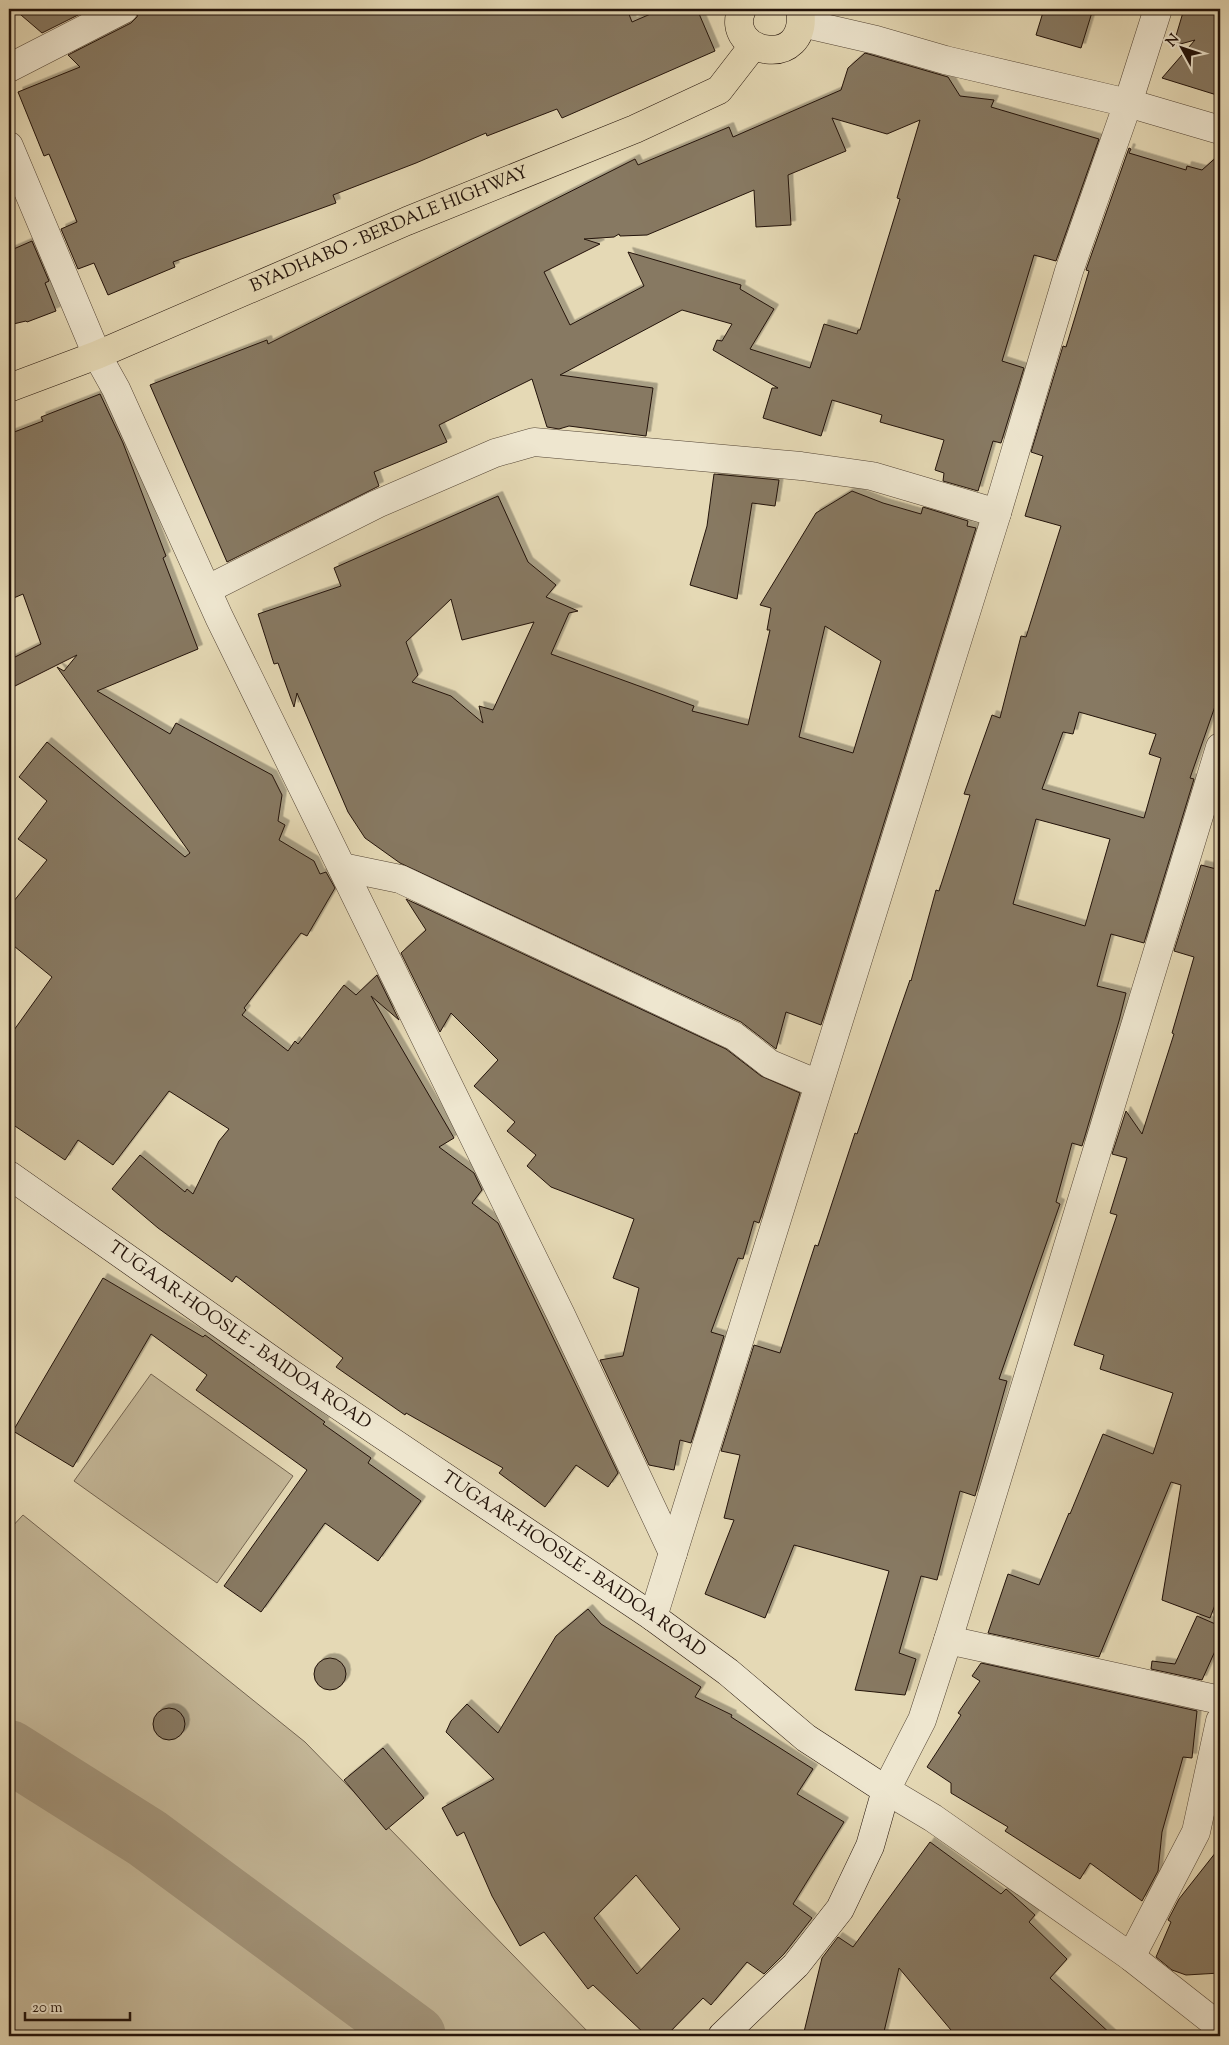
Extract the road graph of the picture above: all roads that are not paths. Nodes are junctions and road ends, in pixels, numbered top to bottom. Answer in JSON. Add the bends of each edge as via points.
{"nodes":[{"id":1,"x":124,"y":9,"type":"edge"},
{"id":2,"x":742,"y":9,"type":"edge"},
{"id":3,"x":1158,"y":9,"type":"edge"},
{"id":4,"x":801,"y":16,"type":"edge"},
{"id":5,"x":753,"y":46,"type":"junction"},
{"id":6,"x":9,"y":68,"type":"edge"},
{"id":7,"x":1128,"y":104,"type":"junction"},
{"id":8,"x":1220,"y":130,"type":"edge"},
{"id":9,"x":9,"y":146,"type":"edge"},
{"id":10,"x":97,"y":355,"type":"junction"},
{"id":11,"x":9,"y":388,"type":"edge"},
{"id":12,"x":997,"y":513,"type":"junction"},
{"id":13,"x":208,"y":589,"type":"junction"},
{"id":14,"x":1220,"y":747,"type":"edge"},
{"id":15,"x":342,"y":866,"type":"junction"},
{"id":16,"x":818,"y":1084,"type":"junction"},
{"id":17,"x":9,"y":1175,"type":"edge"},
{"id":18,"x":673,"y":1553,"type":"junction"},
{"id":19,"x":654,"y":1618,"type":"junction"},
{"id":20,"x":948,"y":1640,"type":"junction"},
{"id":21,"x":1220,"y":1700,"type":"edge"},
{"id":22,"x":1220,"y":1721,"type":"edge"},
{"id":23,"x":886,"y":1790,"type":"junction"},
{"id":24,"x":1132,"y":1957,"type":"junction"},
{"id":25,"x":1220,"y":2027,"type":"edge"},
{"id":26,"x":722,"y":2036,"type":"edge"}],
"edges":[{"from":1,"to":6,"type":"street"},
{"from":2,"to":5,"type":"main road","via":[[740,25],[744,37]]},
{"from":3,"to":7,"type":"street"},
{"from":4,"to":5,"type":"main road","via":[[798,35],[789,44],[778,50]]},
{"from":4,"to":7,"type":"street","via":[[945,60]]},
{"from":5,"to":10,"type":"main road","name":"BYADHABO - BERDALE HIGHWAY","via":[[719,90],[634,129],[407,221]]},
{"from":7,"to":8,"type":"street"},
{"from":7,"to":12,"type":"street","via":[[1069,271]]},
{"from":9,"to":10,"type":"street"},
{"from":10,"to":11,"type":"main road","name":"BYADHABO - BERDALE HIGHWAY"},
{"from":10,"to":13,"type":"street","via":[[116,389]]},
{"from":12,"to":13,"type":"street","via":[[872,476],[801,466],[534,442],[495,453],[377,504]]},
{"from":12,"to":16,"type":"street"},
{"from":13,"to":15,"type":"street"},
{"from":14,"to":20,"type":"street"},
{"from":15,"to":16,"type":"street","via":[[400,879],[734,1036],[770,1064]]},
{"from":15,"to":18,"type":"street"},
{"from":16,"to":18,"type":"street"},
{"from":17,"to":19,"type":"street","name":"TUGAAR-HOOSLE - BAIDOA ROAD","via":[[293,1375]]},
{"from":18,"to":19,"type":"street"},
{"from":19,"to":23,"type":"street","name":"TUGAAR-HOOSLE - BAIDOA ROAD","via":[[728,1672],[806,1738]]},
{"from":20,"to":21,"type":"street"},
{"from":20,"to":23,"type":"street","via":[[922,1720]]},
{"from":22,"to":24,"type":"street","via":[[1196,1832]]},
{"from":23,"to":24,"type":"street","name":"TUGAAR-HOOSLE - BAIDOA ROAD","via":[[932,1818]]},
{"from":23,"to":26,"type":"street","via":[[870,1846],[840,1909],[796,1965]]},
{"from":24,"to":25,"type":"street","name":"TUGAAR-HOOSLE - BAIDOA ROAD"}]}
